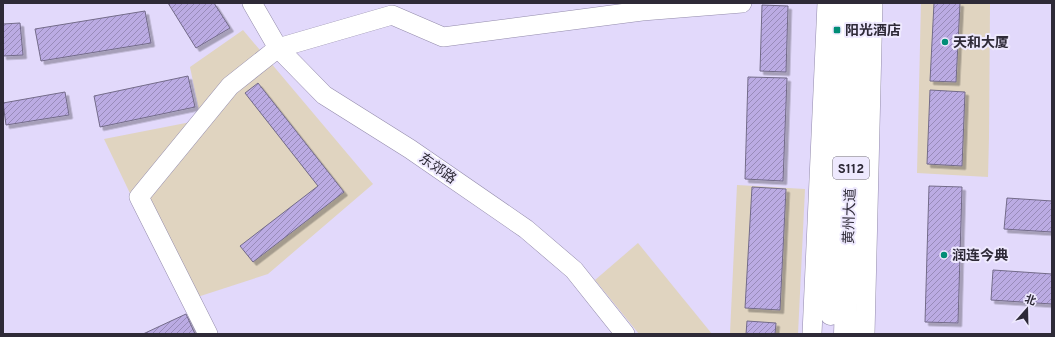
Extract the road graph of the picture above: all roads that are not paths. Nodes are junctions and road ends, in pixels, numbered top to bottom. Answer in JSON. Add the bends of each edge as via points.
{"nodes":[{"id":1,"x":252,"y":3,"type":"edge"},
{"id":2,"x":742,"y":3,"type":"edge"},
{"id":3,"x":827,"y":3,"type":"edge"},
{"id":4,"x":839,"y":3,"type":"edge"},
{"id":5,"x":856,"y":3,"type":"edge"},
{"id":6,"x":873,"y":3,"type":"edge"},
{"id":7,"x":278,"y":48,"type":"junction"},
{"id":8,"x":208,"y":334,"type":"edge"},
{"id":9,"x":625,"y":334,"type":"edge"},
{"id":10,"x":812,"y":334,"type":"edge"},
{"id":11,"x":830,"y":334,"type":"edge"},
{"id":12,"x":845,"y":334,"type":"edge"},
{"id":13,"x":865,"y":334,"type":"edge"}],
"edges":[{"from":1,"to":7,"type":"street","name":"东郊路"},
{"from":2,"to":7,"type":"street","via":[[642,11],[443,37],[392,15]]},
{"from":3,"to":10,"type":"street"},
{"from":4,"to":11,"type":"main road","name":"黄州大道","number":"S112"},
{"from":5,"to":12,"type":"main road","name":"黄州大道","number":"S112"},
{"from":6,"to":13,"type":"street"},
{"from":7,"to":8,"type":"street","via":[[230,86],[139,197]]},
{"from":7,"to":9,"type":"street","name":"东郊路","via":[[324,95],[410,148],[526,229],[574,270]]}]}
